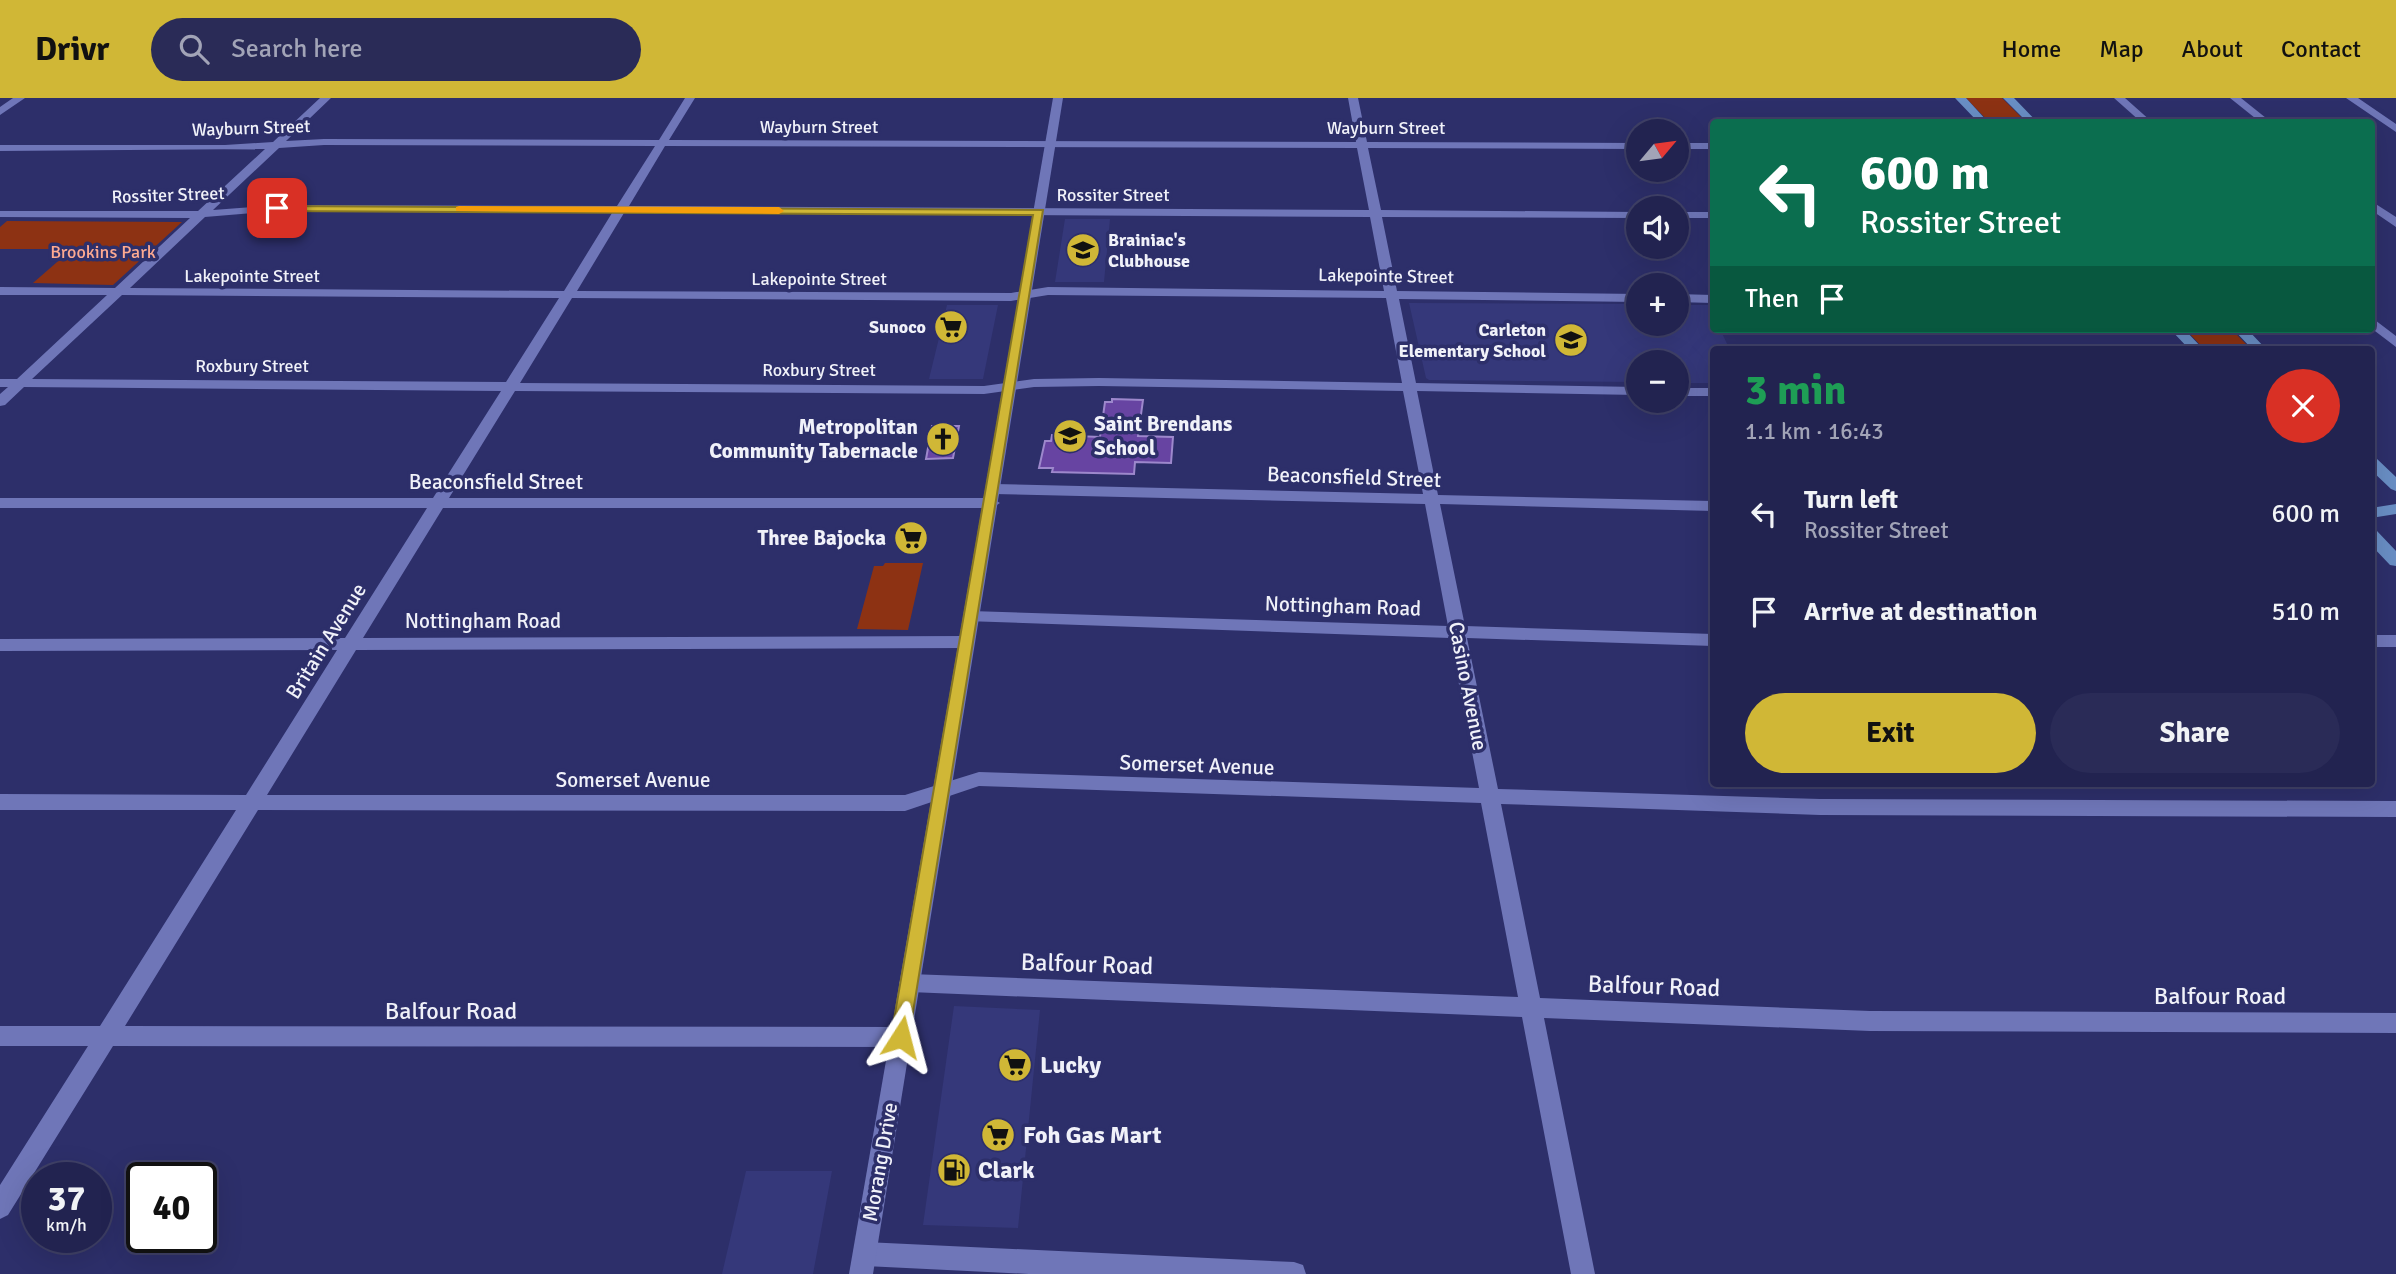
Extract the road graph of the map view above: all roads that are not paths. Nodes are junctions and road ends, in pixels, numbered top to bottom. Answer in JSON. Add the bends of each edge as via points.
{"nodes":[{"id":1,"x":20,"y":98,"type":"edge"},
{"id":2,"x":326,"y":98,"type":"edge"},
{"id":3,"x":690,"y":98,"type":"edge"},
{"id":4,"x":1058,"y":98,"type":"edge"},
{"id":5,"x":1353,"y":98,"type":"edge"},
{"id":6,"x":1960,"y":98,"type":"edge"},
{"id":7,"x":2008,"y":98,"type":"edge"},
{"id":8,"x":2119,"y":98,"type":"edge"},
{"id":9,"x":2235,"y":98,"type":"edge"},
{"id":10,"x":2351,"y":98,"type":"edge"},
{"id":11,"x":0,"y":112,"type":"edge"},
{"id":12,"x":1980,"y":119,"type":"edge"},
{"id":13,"x":2029,"y":119,"type":"edge"},
{"id":14,"x":2144,"y":119,"type":"edge"},
{"id":15,"x":2262,"y":119,"type":"edge"},
{"id":16,"x":2396,"y":129,"type":"edge"},
{"id":17,"x":276,"y":144,"type":"junction"},
{"id":18,"x":662,"y":144,"type":"junction"},
{"id":19,"x":1050,"y":145,"type":"junction"},
{"id":20,"x":1362,"y":145,"type":"junction"},
{"id":21,"x":1626,"y":146,"type":"edge"},
{"id":22,"x":1689,"y":146,"type":"edge"},
{"id":23,"x":1710,"y":146,"type":"edge"},
{"id":24,"x":0,"y":148,"type":"edge"},
{"id":25,"x":2375,"y":207,"type":"edge"},
{"id":26,"x":621,"y":210,"type":"junction"},
{"id":27,"x":1039,"y":212,"type":"junction"},
{"id":28,"x":202,"y":213,"type":"junction"},
{"id":29,"x":0,"y":214,"type":"edge"},
{"id":30,"x":1377,"y":214,"type":"junction"},
{"id":31,"x":1626,"y":215,"type":"edge"},
{"id":32,"x":1689,"y":215,"type":"edge"},
{"id":33,"x":1710,"y":215,"type":"edge"},
{"id":34,"x":2375,"y":217,"type":"edge"},
{"id":35,"x":2393,"y":219,"type":"edge"},
{"id":36,"x":0,"y":291,"type":"edge"},
{"id":37,"x":118,"y":292,"type":"junction"},
{"id":38,"x":1391,"y":294,"type":"junction"},
{"id":39,"x":566,"y":295,"type":"junction"},
{"id":40,"x":1025,"y":295,"type":"junction"},
{"id":41,"x":1626,"y":298,"type":"edge"},
{"id":42,"x":1689,"y":298,"type":"edge"},
{"id":43,"x":1710,"y":299,"type":"edge"},
{"id":44,"x":2375,"y":325,"type":"edge"},
{"id":45,"x":2181,"y":333,"type":"edge"},
{"id":46,"x":2243,"y":333,"type":"edge"},
{"id":47,"x":2396,"y":343,"type":"edge"},
{"id":48,"x":2193,"y":346,"type":"edge"},
{"id":49,"x":2256,"y":346,"type":"edge"},
{"id":50,"x":0,"y":383,"type":"edge"},
{"id":51,"x":19,"y":383,"type":"junction"},
{"id":52,"x":509,"y":387,"type":"junction"},
{"id":53,"x":1010,"y":387,"type":"junction"},
{"id":54,"x":1410,"y":388,"type":"junction"},
{"id":55,"x":1626,"y":391,"type":"edge"},
{"id":56,"x":1689,"y":392,"type":"edge"},
{"id":57,"x":1710,"y":392,"type":"edge"},
{"id":58,"x":0,"y":402,"type":"edge"},
{"id":59,"x":2375,"y":465,"type":"edge"},
{"id":60,"x":2396,"y":486,"type":"edge"},
{"id":61,"x":993,"y":496,"type":"junction"},
{"id":62,"x":1432,"y":500,"type":"junction"},
{"id":63,"x":0,"y":503,"type":"edge"},
{"id":64,"x":437,"y":503,"type":"junction"},
{"id":65,"x":1710,"y":506,"type":"edge"},
{"id":66,"x":2396,"y":509,"type":"edge"},
{"id":67,"x":2375,"y":512,"type":"edge"},
{"id":68,"x":2375,"y":539,"type":"edge"},
{"id":69,"x":2396,"y":561,"type":"edge"},
{"id":70,"x":971,"y":617,"type":"junction"},
{"id":71,"x":1457,"y":632,"type":"junction"},
{"id":72,"x":1710,"y":640,"type":"edge"},
{"id":73,"x":2375,"y":641,"type":"edge"},
{"id":74,"x":2396,"y":641,"type":"edge"},
{"id":75,"x":967,"y":642,"type":"junction"},
{"id":76,"x":352,"y":644,"type":"junction"},
{"id":77,"x":0,"y":645,"type":"edge"},
{"id":78,"x":942,"y":789,"type":"junction"},
{"id":79,"x":1490,"y":797,"type":"junction"},
{"id":80,"x":0,"y":802,"type":"edge"},
{"id":81,"x":252,"y":802,"type":"junction"},
{"id":82,"x":2396,"y":808,"type":"edge"},
{"id":83,"x":910,"y":983,"type":"junction"},
{"id":84,"x":1531,"y":1007,"type":"junction"},
{"id":85,"x":2396,"y":1023,"type":"edge"},
{"id":86,"x":0,"y":1036,"type":"edge"},
{"id":87,"x":106,"y":1036,"type":"junction"},
{"id":88,"x":901,"y":1037,"type":"junction"},
{"id":89,"x":0,"y":1207,"type":"edge"},
{"id":90,"x":863,"y":1264,"type":"edge"},
{"id":91,"x":1294,"y":1274,"type":"edge"},
{"id":92,"x":1583,"y":1274,"type":"edge"}],
"edges":[{"from":1,"to":11,"type":"street"},
{"from":2,"to":17,"type":"street"},
{"from":3,"to":18,"type":"street","name":"Britain Avenue"},
{"from":4,"to":19,"type":"street","name":"Morang Drive"},
{"from":5,"to":20,"type":"street","name":"Casino Avenue"},
{"from":6,"to":12,"type":"main road"},
{"from":7,"to":13,"type":"main road"},
{"from":8,"to":14,"type":"street"},
{"from":9,"to":15,"type":"street"},
{"from":10,"to":16,"type":"street"},
{"from":17,"to":18,"type":"street","name":"Wayburn Street"},
{"from":17,"to":24,"type":"street","name":"Wayburn Street"},
{"from":17,"to":28,"type":"street"},
{"from":18,"to":19,"type":"street","name":"Wayburn Street"},
{"from":18,"to":26,"type":"street","name":"Britain Avenue"},
{"from":19,"to":20,"type":"street","name":"Wayburn Street"},
{"from":19,"to":27,"type":"street","name":"Morang Drive"},
{"from":20,"to":21,"type":"street","name":"Wayburn Street"},
{"from":20,"to":30,"type":"street","name":"Casino Avenue"},
{"from":22,"to":23,"type":"street"},
{"from":25,"to":35,"type":"street"},
{"from":26,"to":27,"type":"street","name":"Rossiter Street"},
{"from":26,"to":28,"type":"street","name":"Rossiter Street","via":[[277,208]]},
{"from":26,"to":39,"type":"street","name":"Britain Avenue"},
{"from":27,"to":30,"type":"street","name":"Rossiter Street"},
{"from":27,"to":40,"type":"street","name":"Morang Drive"},
{"from":28,"to":29,"type":"street","name":"Rossiter Street"},
{"from":28,"to":37,"type":"street"},
{"from":30,"to":31,"type":"street","name":"Rossiter Street"},
{"from":30,"to":38,"type":"street","name":"Casino Avenue"},
{"from":32,"to":33,"type":"street"},
{"from":34,"to":35,"type":"street"},
{"from":36,"to":37,"type":"street","name":"Lakepointe Street"},
{"from":37,"to":39,"type":"street","name":"Lakepointe Street"},
{"from":37,"to":51,"type":"street"},
{"from":38,"to":40,"type":"street","name":"Lakepointe Street","via":[[1048,291]]},
{"from":38,"to":41,"type":"street","name":"Lakepointe Street"},
{"from":38,"to":54,"type":"street","name":"Casino Avenue"},
{"from":39,"to":40,"type":"street","name":"Lakepointe Street"},
{"from":39,"to":52,"type":"street","name":"Britain Avenue"},
{"from":40,"to":53,"type":"street","name":"Morang Drive"},
{"from":42,"to":43,"type":"street"},
{"from":44,"to":47,"type":"street"},
{"from":45,"to":48,"type":"main road"},
{"from":46,"to":49,"type":"main road"},
{"from":50,"to":51,"type":"street","name":"Roxbury Street"},
{"from":51,"to":52,"type":"street","name":"Roxbury Street"},
{"from":51,"to":58,"type":"street"},
{"from":52,"to":53,"type":"street","name":"Roxbury Street"},
{"from":52,"to":64,"type":"street","name":"Britain Avenue"},
{"from":53,"to":54,"type":"street","name":"Roxbury Street","via":[[1101,382]]},
{"from":53,"to":61,"type":"street","name":"Morang Drive"},
{"from":54,"to":55,"type":"street","name":"Roxbury Street"},
{"from":54,"to":62,"type":"street","name":"Casino Avenue"},
{"from":56,"to":57,"type":"street"},
{"from":59,"to":60,"type":"main road"},
{"from":61,"to":62,"type":"street","name":"Beaconsfield Street"},
{"from":61,"to":64,"type":"street","name":"Beaconsfield Street"},
{"from":61,"to":70,"type":"street","name":"Morang Drive"},
{"from":62,"to":65,"type":"street","name":"Beaconsfield Street"},
{"from":62,"to":71,"type":"street","name":"Casino Avenue"},
{"from":63,"to":64,"type":"street","name":"Beaconsfield Street"},
{"from":64,"to":76,"type":"street","name":"Britain Avenue"},
{"from":66,"to":67,"type":"main road"},
{"from":68,"to":69,"type":"main road"},
{"from":70,"to":71,"type":"street","name":"Nottingham Road"},
{"from":70,"to":75,"type":"street","name":"Morang Drive"},
{"from":71,"to":72,"type":"street","name":"Nottingham Road"},
{"from":71,"to":79,"type":"street","name":"Casino Avenue"},
{"from":73,"to":74,"type":"street"},
{"from":75,"to":76,"type":"street","name":"Nottingham Road"},
{"from":75,"to":78,"type":"street","name":"Morang Drive"},
{"from":76,"to":77,"type":"street","name":"Nottingham Road"},
{"from":76,"to":81,"type":"street","name":"Britain Avenue"},
{"from":78,"to":79,"type":"street","name":"Somerset Avenue","via":[[979,779]]},
{"from":78,"to":81,"type":"street","name":"Somerset Avenue","via":[[905,803]]},
{"from":78,"to":83,"type":"street","name":"Morang Drive"},
{"from":79,"to":82,"type":"street","name":"Somerset Avenue","via":[[1820,807]]},
{"from":79,"to":84,"type":"street","name":"Casino Avenue"},
{"from":80,"to":81,"type":"street","name":"Somerset Avenue"},
{"from":81,"to":87,"type":"street","name":"Britain Avenue"},
{"from":83,"to":84,"type":"street","name":"Balfour Road"},
{"from":83,"to":88,"type":"street","name":"Morang Drive"},
{"from":84,"to":85,"type":"street","name":"Balfour Road","via":[[1870,1021]]},
{"from":84,"to":92,"type":"street","name":"Casino Avenue"},
{"from":86,"to":87,"type":"street","name":"Balfour Road"},
{"from":87,"to":88,"type":"street","name":"Balfour Road"},
{"from":87,"to":89,"type":"street","name":"Britain Avenue"},
{"from":88,"to":90,"type":"street","name":"Morang Drive"},
{"from":90,"to":91,"type":"street"}]}
